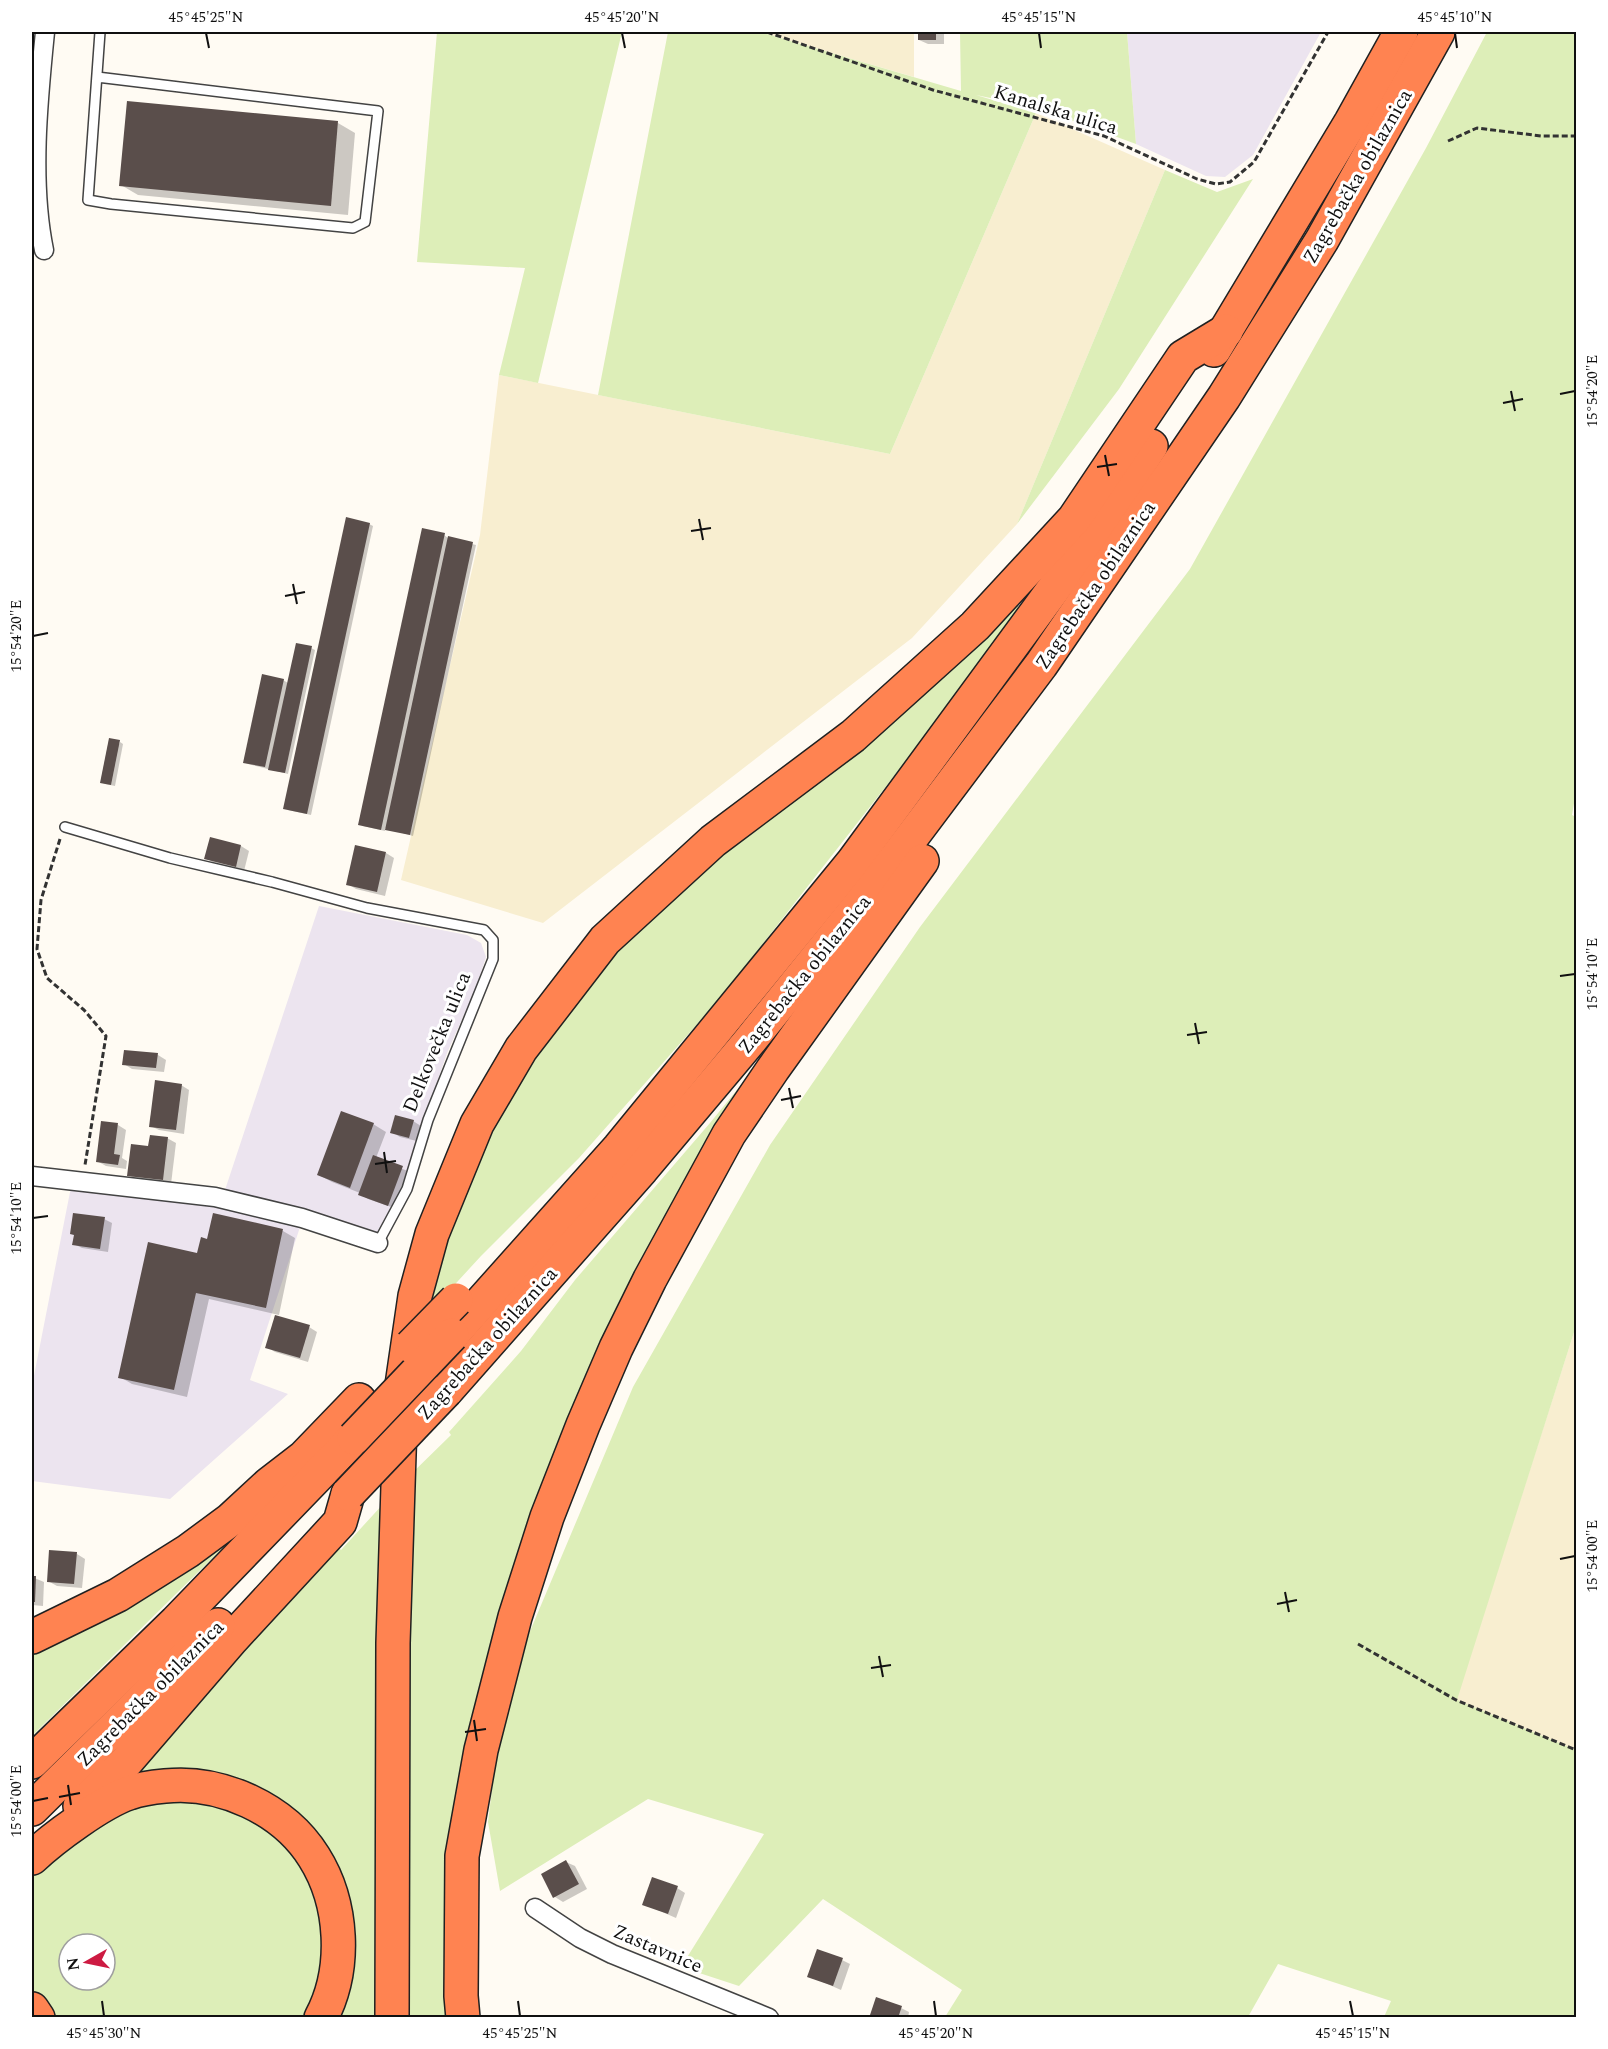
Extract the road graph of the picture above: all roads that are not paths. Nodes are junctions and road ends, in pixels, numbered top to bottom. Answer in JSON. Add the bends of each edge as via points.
{"nodes":[{"id":1,"x":45,"y":32,"type":"edge"},
{"id":2,"x":100,"y":32,"type":"edge"},
{"id":3,"x":1401,"y":32,"type":"edge"},
{"id":4,"x":1438,"y":32,"type":"edge"},
{"id":5,"x":97,"y":77,"type":"junction"},
{"id":6,"x":44,"y":250,"type":"dead end"},
{"id":7,"x":1226,"y":331,"type":"junction"},
{"id":8,"x":1063,"y":632,"type":"junction"},
{"id":9,"x":64,"y":826,"type":"road end"},
{"id":10,"x":32,"y":1176,"type":"edge"},
{"id":11,"x":378,"y":1243,"type":"joint"},
{"id":12,"x":503,"y":1276,"type":"junction"},
{"id":13,"x":348,"y":1494,"type":"junction"},
{"id":14,"x":32,"y":1637,"type":"edge"},
{"id":15,"x":32,"y":1762,"type":"edge"},
{"id":16,"x":32,"y":1809,"type":"edge"},
{"id":17,"x":38,"y":1852,"type":"edge"},
{"id":18,"x":535,"y":1908,"type":"dead end"},
{"id":19,"x":32,"y":2009,"type":"edge"},
{"id":20,"x":38,"y":2018,"type":"edge"},
{"id":21,"x":321,"y":2018,"type":"edge"},
{"id":22,"x":392,"y":2018,"type":"edge"},
{"id":23,"x":463,"y":2018,"type":"edge"},
{"id":24,"x":769,"y":2018,"type":"edge"}],
"edges":[{"from":1,"to":6,"type":"street","via":[[36,178]]},
{"from":2,"to":5,"type":"lane"},
{"from":3,"to":7,"type":"highway","name":"Zagrebačka obilaznica"},
{"from":4,"to":8,"type":"highway","name":"Zagrebačka obilaznica","via":[[1322,240],[1224,397]]},
{"from":5,"to":5,"type":"lane","via":[[88,200],[353,228],[365,222],[378,111]]},
{"from":7,"to":12,"type":"highway","name":"Zagrebačka obilaznica","via":[[1091,538],[853,862],[619,1148]]},
{"from":7,"to":22,"type":"highway","via":[[1183,357],[1074,519],[975,626],[853,736],[712,841],[605,940],[521,1049],[477,1124],[432,1234],[416,1296],[401,1392],[393,1643]]},
{"from":8,"to":13,"type":"highway","name":"Zagrebačka obilaznica","bridge":true,"via":[[885,873],[642,1170],[446,1391]]},
{"from":8,"to":23,"type":"highway","via":[[1053,684],[889,906],[729,1134],[650,1279],[612,1359],[547,1517],[515,1617],[481,1750],[462,1856]]},
{"from":9,"to":11,"type":"lane","name":"Delkovečka ulica","via":[[170,858],[367,908],[484,930],[493,940],[493,959],[428,1120],[407,1189]]},
{"from":10,"to":11,"type":"street","name":"Delkovečka ulica","via":[[215,1197],[302,1218]]},
{"from":12,"to":14,"type":"highway","bridge":true,"via":[[456,1300],[304,1457],[230,1520],[118,1595]]},
{"from":12,"to":15,"type":"highway","name":"Zagrebačka obilaznica","bridge":true,"via":[[452,1335],[176,1622]]},
{"from":13,"to":16,"type":"highway","name":"Zagrebačka obilaznica"},
{"from":13,"to":17,"type":"highway","via":[[340,1522],[126,1762],[56,1829]]},
{"from":17,"to":21,"type":"highway","via":[[90,1813],[129,1793],[188,1786],[241,1797],[261,1807],[298,1837],[314,1857],[336,1910],[338,1966]]},
{"from":18,"to":24,"type":"street","name":"Zastavnice","via":[[612,1954]]},
{"from":19,"to":20,"type":"highway"}]}
